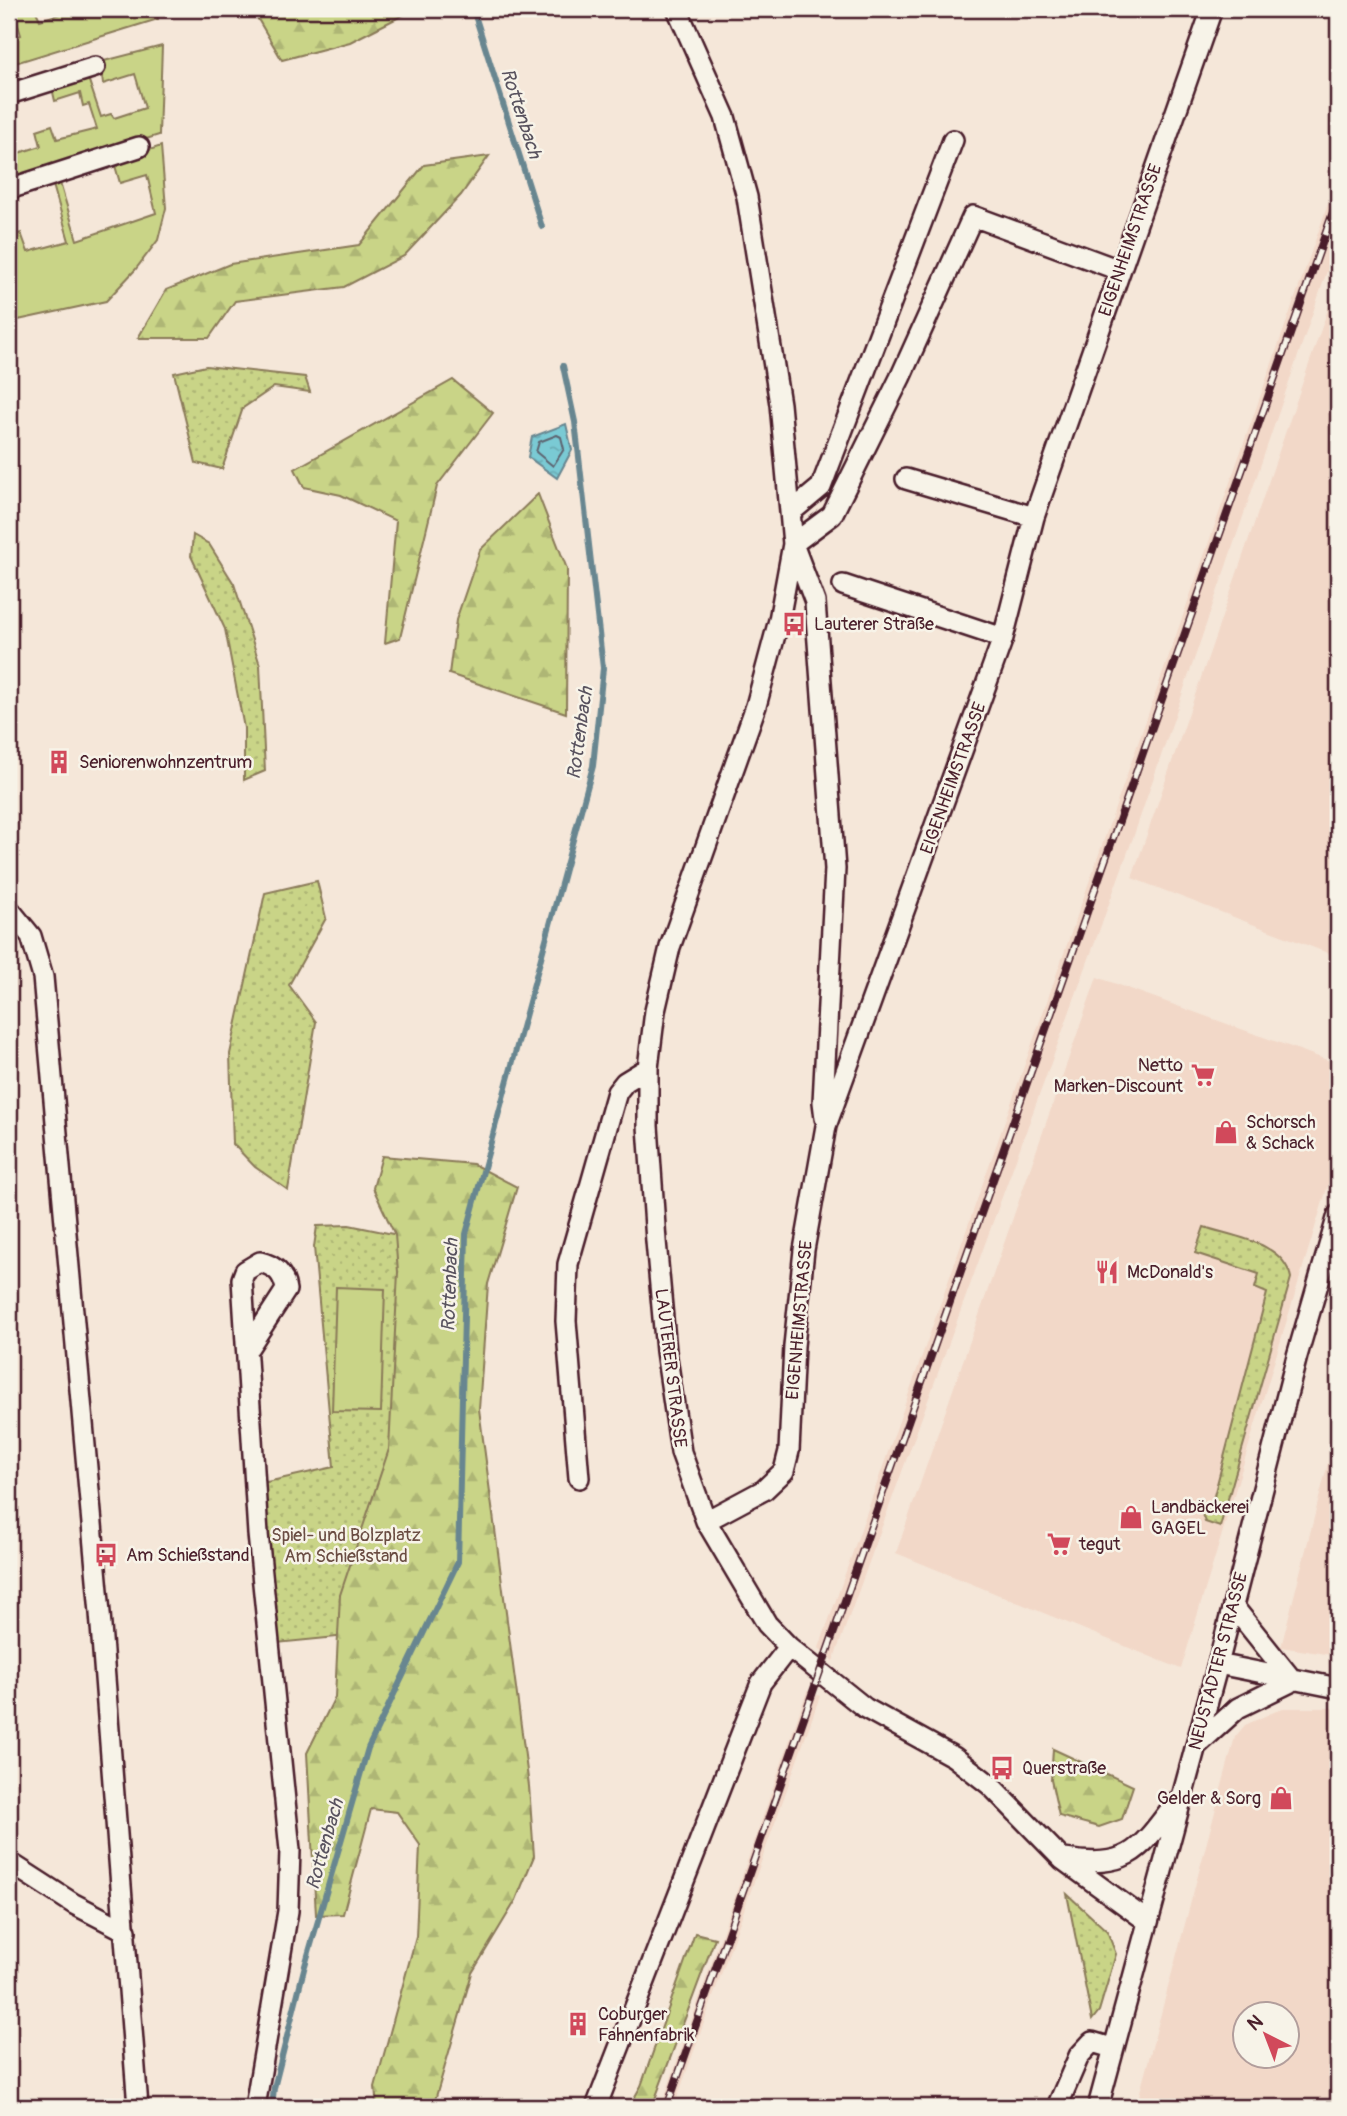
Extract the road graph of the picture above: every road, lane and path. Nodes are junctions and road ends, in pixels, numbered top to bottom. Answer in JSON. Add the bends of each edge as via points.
{"nodes":[{"id":1,"x":677,"y":9,"type":"edge"},
{"id":2,"x":1212,"y":9,"type":"edge"},
{"id":3,"x":95,"y":67,"type":"dead end"},
{"id":4,"x":9,"y":94,"type":"edge"},
{"id":5,"x":954,"y":140,"type":"dead end"},
{"id":6,"x":139,"y":147,"type":"dead end"},
{"id":7,"x":9,"y":189,"type":"edge"},
{"id":8,"x":1119,"y":270,"type":"junction"},
{"id":9,"x":906,"y":479,"type":"dead end"},
{"id":10,"x":791,"y":512,"type":"junction"},
{"id":11,"x":1034,"y":517,"type":"junction"},
{"id":12,"x":793,"y":544,"type":"junction"},
{"id":13,"x":843,"y":585,"type":"dead end"},
{"id":14,"x":1003,"y":638,"type":"junction"},
{"id":15,"x":9,"y":909,"type":"edge"},
{"id":16,"x":648,"y":1068,"type":"junction"},
{"id":17,"x":826,"y":1126,"type":"junction"},
{"id":18,"x":1338,"y":1215,"type":"edge"},
{"id":19,"x":249,"y":1347,"type":"dead end"},
{"id":20,"x":579,"y":1478,"type":"dead end"},
{"id":21,"x":706,"y":1521,"type":"junction"},
{"id":22,"x":1233,"y":1606,"type":"junction"},
{"id":23,"x":789,"y":1647,"type":"junction"},
{"id":24,"x":1218,"y":1664,"type":"junction"},
{"id":25,"x":1293,"y":1681,"type":"junction"},
{"id":26,"x":1338,"y":1688,"type":"edge"},
{"id":27,"x":1195,"y":1747,"type":"junction"},
{"id":28,"x":1183,"y":1793,"type":"junction"},
{"id":29,"x":1062,"y":1859,"type":"junction"},
{"id":30,"x":9,"y":1862,"type":"edge"},
{"id":31,"x":1147,"y":1921,"type":"junction"},
{"id":32,"x":126,"y":1931,"type":"junction"},
{"id":33,"x":1112,"y":2048,"type":"junction"},
{"id":34,"x":138,"y":2107,"type":"edge"},
{"id":35,"x":256,"y":2107,"type":"edge"},
{"id":36,"x":596,"y":2107,"type":"edge"},
{"id":37,"x":1057,"y":2107,"type":"edge"},
{"id":38,"x":1098,"y":2107,"type":"edge"}],
"edges":[{"from":1,"to":10,"type":"street","name":"LAUTERER STRASSE","via":[[724,117],[747,197],[780,404]]},
{"from":2,"to":8,"type":"street","name":"EIGENHEIMSTRASSE"},
{"from":3,"to":4,"type":"street"},
{"from":5,"to":10,"type":"street","via":[[821,487]]},
{"from":6,"to":7,"type":"street"},
{"from":8,"to":11,"type":"street","name":"EIGENHEIMSTRASSE"},
{"from":8,"to":12,"type":"street","via":[[973,216],[832,515]]},
{"from":9,"to":11,"type":"street"},
{"from":10,"to":12,"type":"street","name":"LAUTERER STRASSE"},
{"from":11,"to":14,"type":"street","name":"EIGENHEIMSTRASSE"},
{"from":12,"to":16,"type":"street","name":"LAUTERER STRASSE","via":[[756,706],[670,947]]},
{"from":12,"to":17,"type":"street","via":[[815,602],[835,869],[823,1102]]},
{"from":13,"to":14,"type":"street"},
{"from":14,"to":17,"type":"street","name":"EIGENHEIMSTRASSE"},
{"from":15,"to":32,"type":"street","via":[[31,936],[43,978]]},
{"from":16,"to":20,"type":"street","via":[[617,1092],[568,1264],[566,1321]]},
{"from":16,"to":21,"type":"street","name":"LAUTERER STRASSE","via":[[648,1126],[667,1351],[681,1452]]},
{"from":17,"to":21,"type":"street","name":"EIGENHEIMSTRASSE","via":[[804,1250],[784,1471],[764,1490]]},
{"from":18,"to":22,"type":"street","name":"NEUSTADTER STRASSE"},
{"from":19,"to":35,"type":"street","via":[[258,1534],[290,1850],[288,1912]]},
{"from":21,"to":23,"type":"street","name":"LAUTERER STRASSE","via":[[767,1623]]},
{"from":22,"to":24,"type":"street","name":"NEUSTADTER STRASSE"},
{"from":22,"to":25,"type":"street"},
{"from":23,"to":29,"type":"street","name":"LAUTERER STRASSE","via":[[865,1708],[954,1757],[990,1784]]},
{"from":23,"to":36,"type":"street","via":[[761,1683]]},
{"from":24,"to":25,"type":"street"},
{"from":24,"to":27,"type":"street","name":"NEUSTADTER STRASSE"},
{"from":25,"to":26,"type":"street"},
{"from":25,"to":27,"type":"street","via":[[1238,1708]]},
{"from":27,"to":28,"type":"street","name":"NEUSTADTER STRASSE"},
{"from":28,"to":29,"type":"street","via":[[1130,1855],[1096,1862]]},
{"from":28,"to":31,"type":"street","name":"NEUSTADTER STRASSE"},
{"from":29,"to":31,"type":"street","name":"LAUTERER STRASSE"},
{"from":30,"to":32,"type":"street"},
{"from":31,"to":33,"type":"street","name":"NEUSTADTER STRASSE"},
{"from":32,"to":34,"type":"street"},
{"from":33,"to":37,"type":"street","via":[[1092,2042],[1079,2056]]},
{"from":33,"to":38,"type":"street","name":"NEUSTADTER STRASSE"}]}
